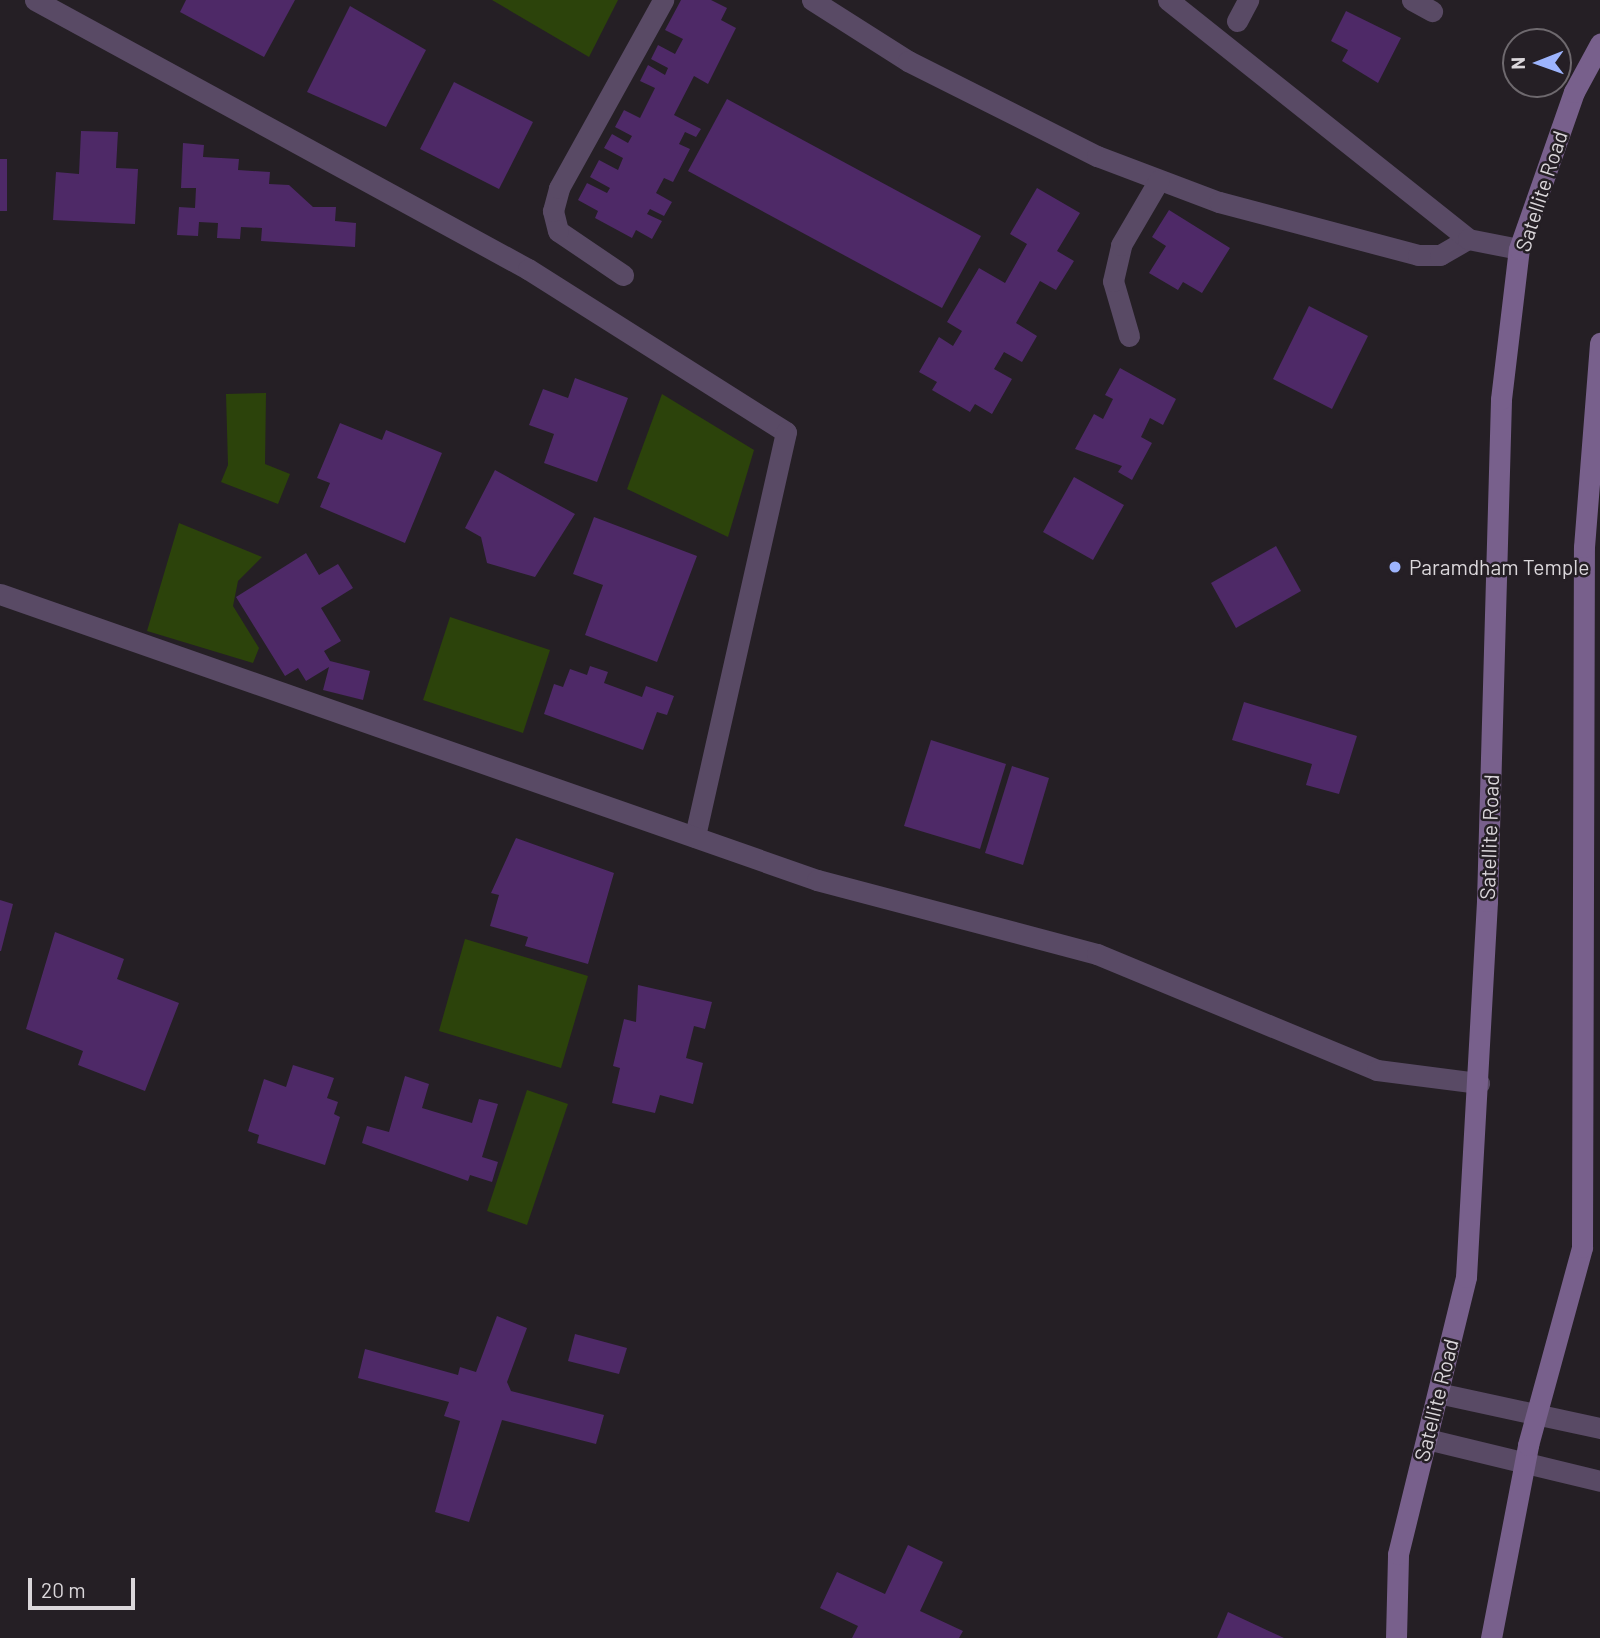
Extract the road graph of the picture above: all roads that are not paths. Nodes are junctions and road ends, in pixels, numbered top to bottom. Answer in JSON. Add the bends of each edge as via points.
{"nodes":[{"id":1,"x":34,"y":0,"type":"edge"},
{"id":2,"x":663,"y":0,"type":"edge"},
{"id":3,"x":812,"y":0,"type":"edge"},
{"id":4,"x":1168,"y":0,"type":"edge"},
{"id":5,"x":1248,"y":0,"type":"edge"},
{"id":6,"x":1412,"y":0,"type":"edge"},
{"id":7,"x":1432,"y":11,"type":"dead end"},
{"id":8,"x":1237,"y":21,"type":"dead end"},
{"id":9,"x":1600,"y":44,"type":"edge"},
{"id":10,"x":1159,"y":180,"type":"junction"},
{"id":11,"x":1468,"y":239,"type":"junction"},
{"id":12,"x":1519,"y":249,"type":"junction"},
{"id":13,"x":623,"y":275,"type":"dead end"},
{"id":14,"x":1129,"y":336,"type":"dead end"},
{"id":15,"x":1600,"y":343,"type":"edge"},
{"id":16,"x":0,"y":594,"type":"edge"},
{"id":17,"x":695,"y":837,"type":"junction"},
{"id":18,"x":1479,"y":1083,"type":"junction"},
{"id":19,"x":1438,"y":1393,"type":"junction"},
{"id":20,"x":1536,"y":1414,"type":"junction"},
{"id":21,"x":1600,"y":1428,"type":"edge"},
{"id":22,"x":1427,"y":1438,"type":"junction"},
{"id":23,"x":1525,"y":1460,"type":"junction"},
{"id":24,"x":1600,"y":1481,"type":"edge"},
{"id":25,"x":1396,"y":1638,"type":"edge"},
{"id":26,"x":1491,"y":1638,"type":"edge"}],
"edges":[{"from":1,"to":17,"type":"street","via":[[528,269],[786,432]]},
{"from":2,"to":13,"type":"street","via":[[559,188],[553,211],[558,231]]},
{"from":3,"to":10,"type":"street","via":[[908,61],[1097,156]]},
{"from":4,"to":11,"type":"street"},
{"from":5,"to":8,"type":"street"},
{"from":6,"to":7,"type":"street"},
{"from":9,"to":12,"type":"main road","name":"Satellite Road","via":[[1574,92]]},
{"from":10,"to":11,"type":"street","via":[[1419,255],[1440,256]]},
{"from":10,"to":14,"type":"street","via":[[1121,245],[1112,281]]},
{"from":11,"to":12,"type":"street"},
{"from":12,"to":18,"type":"main road","name":"Satellite Road","via":[[1501,399]]},
{"from":15,"to":20,"type":"main road","via":[[1584,547],[1582,1247]]},
{"from":16,"to":17,"type":"street"},
{"from":17,"to":18,"type":"street","via":[[817,880],[1097,954],[1377,1070]]},
{"from":18,"to":19,"type":"main road","name":"Satellite Road","via":[[1466,1277]]},
{"from":19,"to":20,"type":"street"},
{"from":19,"to":22,"type":"main road","name":"Satellite Road"},
{"from":20,"to":21,"type":"street"},
{"from":20,"to":23,"type":"main road"},
{"from":22,"to":23,"type":"street"},
{"from":22,"to":25,"type":"main road","name":"Satellite Road","via":[[1398,1554]]},
{"from":23,"to":24,"type":"street"},
{"from":23,"to":26,"type":"main road"}]}
